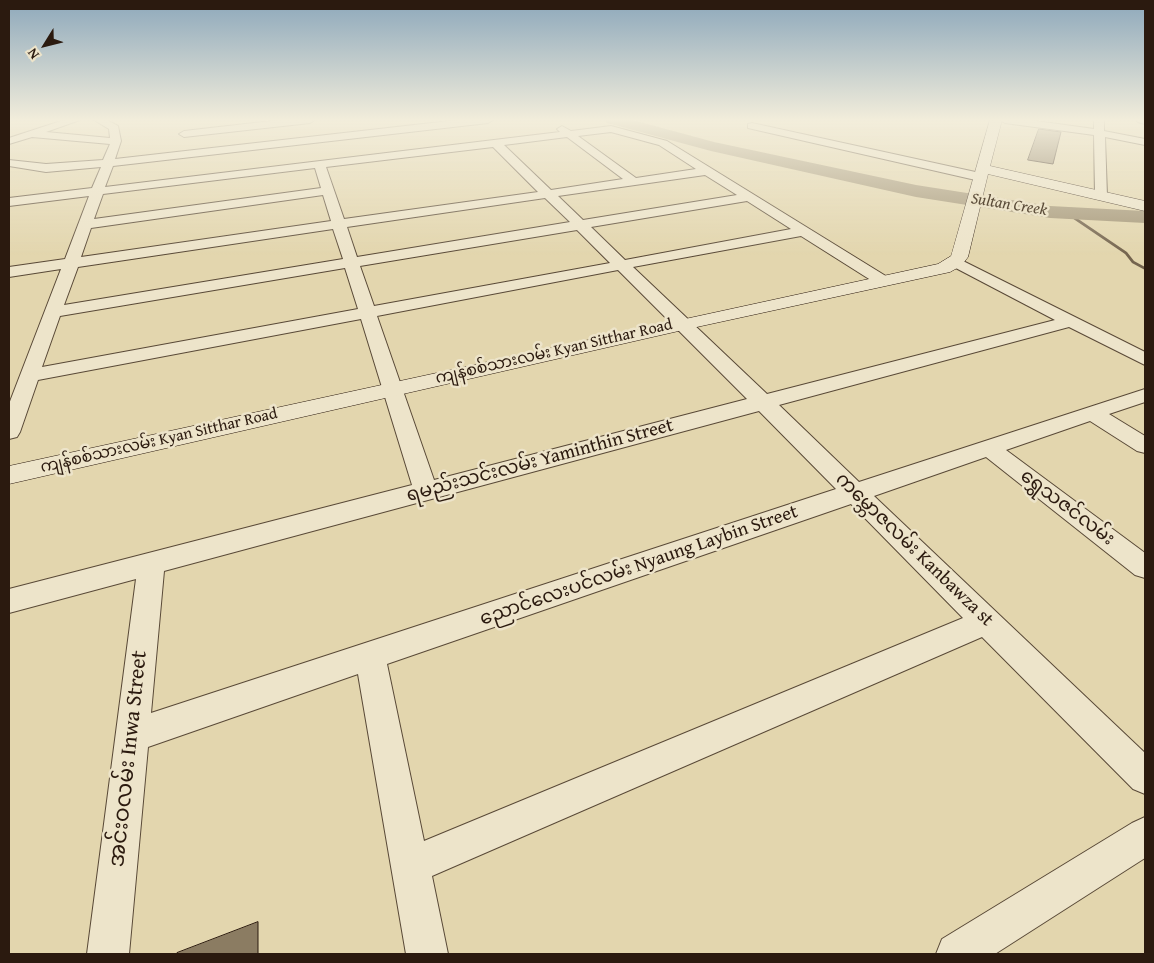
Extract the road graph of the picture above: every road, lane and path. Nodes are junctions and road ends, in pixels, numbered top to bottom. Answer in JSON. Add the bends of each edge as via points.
{"nodes":[{"id":1,"x":319,"y":164,"type":"edge"},
{"id":2,"x":23,"y":165,"type":"edge"},
{"id":3,"x":93,"y":165,"type":"edge"},
{"id":4,"x":107,"y":165,"type":"edge"},
{"id":5,"x":311,"y":165,"type":"edge"},
{"id":6,"x":518,"y":165,"type":"edge"},
{"id":7,"x":611,"y":165,"type":"edge"},
{"id":8,"x":697,"y":165,"type":"edge"},
{"id":9,"x":946,"y":165,"type":"edge"},
{"id":10,"x":983,"y":165,"type":"edge"},
{"id":11,"x":1100,"y":165,"type":"edge"},
{"id":12,"x":707,"y":171,"type":"junction"},
{"id":13,"x":981,"y":172,"type":"junction"},
{"id":14,"x":633,"y":181,"type":"junction"},
{"id":15,"x":97,"y":190,"type":"junction"},
{"id":16,"x":328,"y":191,"type":"junction"},
{"id":17,"x":548,"y":194,"type":"junction"},
{"id":18,"x":1101,"y":196,"type":"junction"},
{"id":19,"x":749,"y":197,"type":"junction"},
{"id":20,"x":9,"y":202,"type":"edge"},
{"id":21,"x":1145,"y":206,"type":"edge"},
{"id":22,"x":339,"y":224,"type":"junction"},
{"id":23,"x":84,"y":225,"type":"junction"},
{"id":24,"x":580,"y":225,"type":"junction"},
{"id":25,"x":804,"y":231,"type":"junction"},
{"id":26,"x":955,"y":262,"type":"junction"},
{"id":27,"x":70,"y":263,"type":"junction"},
{"id":28,"x":352,"y":263,"type":"junction"},
{"id":29,"x":622,"y":265,"type":"junction"},
{"id":30,"x":9,"y":272,"type":"edge"},
{"id":31,"x":883,"y":281,"type":"junction"},
{"id":32,"x":52,"y":312,"type":"junction"},
{"id":33,"x":368,"y":313,"type":"junction"},
{"id":34,"x":1071,"y":321,"type":"junction"},
{"id":35,"x":683,"y":324,"type":"junction"},
{"id":36,"x":1145,"y":358,"type":"edge"},
{"id":37,"x":28,"y":376,"type":"junction"},
{"id":38,"x":393,"y":389,"type":"junction"},
{"id":39,"x":1145,"y":395,"type":"edge"},
{"id":40,"x":763,"y":402,"type":"junction"},
{"id":41,"x":1092,"y":413,"type":"junction"},
{"id":42,"x":9,"y":432,"type":"edge"},
{"id":43,"x":1145,"y":446,"type":"edge"},
{"id":44,"x":989,"y":448,"type":"junction"},
{"id":45,"x":9,"y":475,"type":"edge"},
{"id":46,"x":426,"y":491,"type":"junction"},
{"id":47,"x":856,"y":493,"type":"junction"},
{"id":48,"x":151,"y":563,"type":"junction"},
{"id":49,"x":1145,"y":567,"type":"edge"},
{"id":50,"x":9,"y":601,"type":"edge"},
{"id":51,"x":987,"y":621,"type":"junction"},
{"id":52,"x":370,"y":656,"type":"junction"},
{"id":53,"x":132,"y":736,"type":"junction"},
{"id":54,"x":1145,"y":777,"type":"edge"},
{"id":55,"x":1145,"y":836,"type":"edge"},
{"id":56,"x":410,"y":866,"type":"junction"},
{"id":57,"x":108,"y":954,"type":"edge"},
{"id":58,"x":427,"y":954,"type":"edge"},
{"id":59,"x":957,"y":954,"type":"edge"}],
"edges":[{"from":1,"to":16,"type":"street"},
{"from":2,"to":3,"type":"street","via":[[46,168]]},
{"from":4,"to":15,"type":"street"},
{"from":5,"to":15,"type":"street"},
{"from":6,"to":17,"type":"street","name":"ကမ္ဘောဇလမ်း Kanbawza st"},
{"from":7,"to":14,"type":"street"},
{"from":8,"to":12,"type":"street"},
{"from":9,"to":13,"type":"street"},
{"from":10,"to":13,"type":"main road"},
{"from":11,"to":18,"type":"street"},
{"from":12,"to":14,"type":"street"},
{"from":12,"to":19,"type":"street"},
{"from":13,"to":18,"type":"main road"},
{"from":13,"to":26,"type":"main road"},
{"from":14,"to":17,"type":"street"},
{"from":15,"to":20,"type":"street"},
{"from":15,"to":23,"type":"street"},
{"from":16,"to":22,"type":"street"},
{"from":16,"to":23,"type":"street"},
{"from":17,"to":22,"type":"street"},
{"from":17,"to":24,"type":"street","name":"ကမ္ဘောဇလမ်း Kanbawza st"},
{"from":18,"to":21,"type":"main road"},
{"from":19,"to":24,"type":"street"},
{"from":19,"to":25,"type":"street"},
{"from":22,"to":27,"type":"street"},
{"from":22,"to":28,"type":"street"},
{"from":23,"to":27,"type":"street"},
{"from":24,"to":28,"type":"street"},
{"from":24,"to":29,"type":"street","name":"ကမ္ဘောဇလမ်း Kanbawza st"},
{"from":25,"to":29,"type":"street"},
{"from":25,"to":31,"type":"street"},
{"from":26,"to":31,"type":"main road","name":"ကျန်စစ်သားလမ်း Kyan Sitthar Road","via":[[944,268]]},
{"from":26,"to":34,"type":"street"},
{"from":27,"to":30,"type":"street"},
{"from":27,"to":32,"type":"street"},
{"from":28,"to":32,"type":"street"},
{"from":28,"to":33,"type":"street"},
{"from":29,"to":33,"type":"street"},
{"from":29,"to":35,"type":"street","name":"ကမ္ဘောဇလမ်း Kanbawza st"},
{"from":31,"to":35,"type":"main road","name":"ကျန်စစ်သားလမ်း Kyan Sitthar Road"},
{"from":32,"to":37,"type":"street"},
{"from":33,"to":37,"type":"street"},
{"from":33,"to":38,"type":"street"},
{"from":34,"to":36,"type":"street"},
{"from":34,"to":40,"type":"street","name":"ရမည်းသင်းလမ်း Yaminthin Street"},
{"from":35,"to":38,"type":"main road","name":"ကျန်စစ်သားလမ်း Kyan Sitthar Road"},
{"from":35,"to":40,"type":"street","name":"ကမ္ဘောဇလမ်း Kanbawza st"},
{"from":37,"to":42,"type":"street"},
{"from":38,"to":45,"type":"main road","name":"ကျန်စစ်သားလမ်း Kyan Sitthar Road"},
{"from":38,"to":46,"type":"street"},
{"from":39,"to":41,"type":"street","name":"ညောင်လေးပင်လမ်း Nyaung Laybin Street"},
{"from":40,"to":46,"type":"street","name":"ရမည်းသင်းလမ်း Yaminthin Street"},
{"from":40,"to":47,"type":"street","name":"ကမ္ဘောဇလမ်း Kanbawza st"},
{"from":41,"to":43,"type":"street"},
{"from":41,"to":44,"type":"street","name":"ညောင်လေးပင်လမ်း Nyaung Laybin Street"},
{"from":44,"to":47,"type":"street","name":"ညောင်လေးပင်လမ်း Nyaung Laybin Street"},
{"from":44,"to":49,"type":"street","name":"ရွှေသဇင်လမ်း"},
{"from":46,"to":48,"type":"street","name":"ရမည်းသင်းလမ်း Yaminthin Street"},
{"from":47,"to":51,"type":"street","name":"ကမ္ဘောဇလမ်း Kanbawza st"},
{"from":47,"to":52,"type":"street","name":"ညောင်လေးပင်လမ်း Nyaung Laybin Street"},
{"from":48,"to":50,"type":"street","name":"ရမည်းသင်းလမ်း Yaminthin Street"},
{"from":48,"to":53,"type":"street","name":"အင်းဝလမ်း Inwa Street"},
{"from":51,"to":54,"type":"street","name":"ကမ္ဘောဇလမ်း Kanbawza st"},
{"from":51,"to":56,"type":"street"},
{"from":52,"to":53,"type":"street","name":"ညောင်လေးပင်လမ်း Nyaung Laybin Street"},
{"from":52,"to":56,"type":"street"},
{"from":53,"to":57,"type":"street","name":"အင်းဝလမ်း Inwa Street"},
{"from":55,"to":59,"type":"street"},
{"from":56,"to":58,"type":"street"}]}
